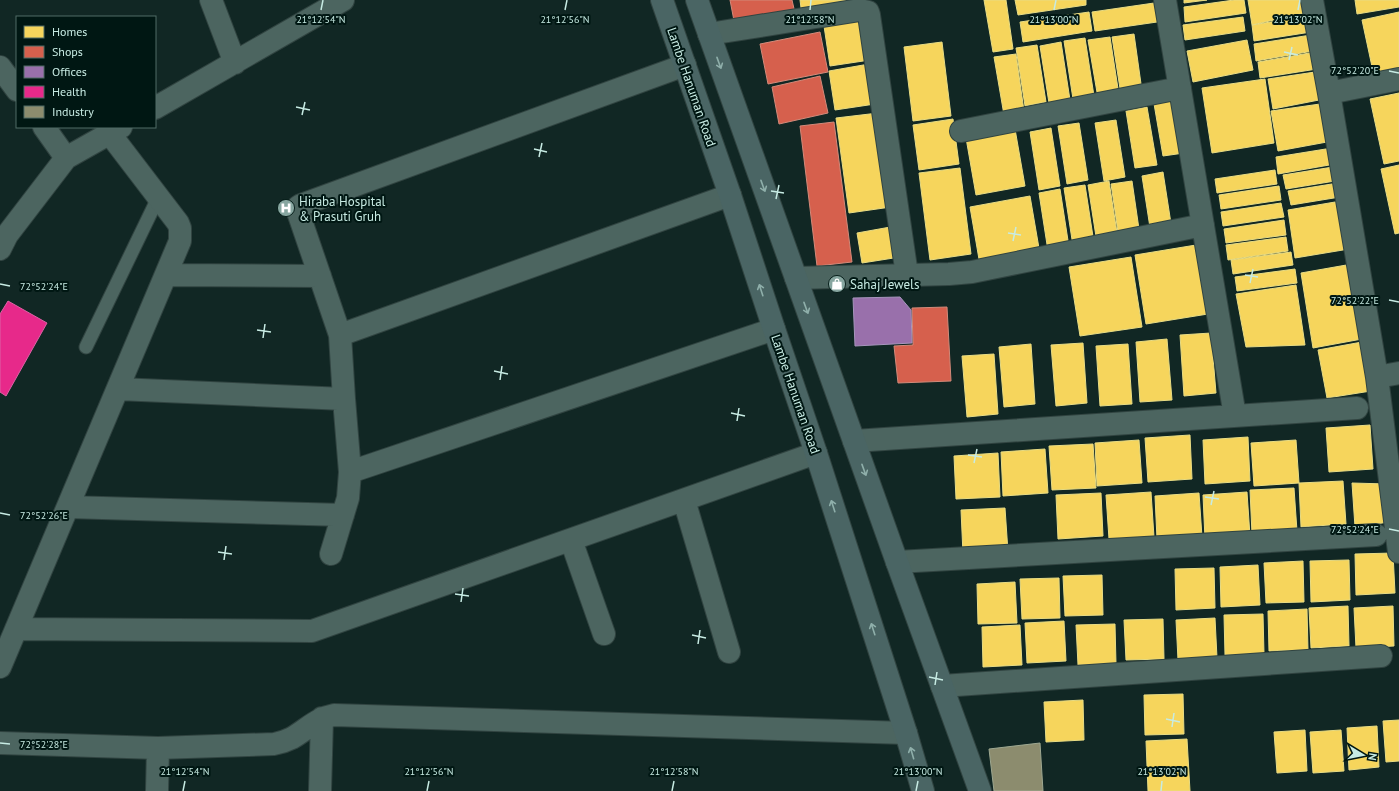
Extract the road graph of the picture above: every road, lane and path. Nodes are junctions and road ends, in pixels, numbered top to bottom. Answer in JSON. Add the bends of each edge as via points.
{"nodes":[{"id":1,"x":211,"y":0,"type":"edge"},
{"id":2,"x":343,"y":0,"type":"edge"},
{"id":3,"x":662,"y":0,"type":"edge"},
{"id":4,"x":697,"y":0,"type":"edge"},
{"id":5,"x":1165,"y":0,"type":"edge"},
{"id":6,"x":1312,"y":0,"type":"edge"},
{"id":7,"x":709,"y":34,"type":"junction"},
{"id":8,"x":235,"y":63,"type":"junction"},
{"id":9,"x":685,"y":65,"type":"junction"},
{"id":10,"x":0,"y":66,"type":"edge"},
{"id":11,"x":1399,"y":79,"type":"edge"},
{"id":12,"x":1180,"y":88,"type":"junction"},
{"id":13,"x":16,"y":89,"type":"edge"},
{"id":14,"x":1329,"y":93,"type":"junction"},
{"id":15,"x":156,"y":107,"type":"edge"},
{"id":16,"x":45,"y":128,"type":"edge"},
{"id":17,"x":117,"y":129,"type":"edge"},
{"id":18,"x":961,"y":131,"type":"dead end"},
{"id":19,"x":66,"y":158,"type":"junction"},
{"id":20,"x":730,"y":195,"type":"junction"},
{"id":21,"x":158,"y":198,"type":"junction"},
{"id":22,"x":1203,"y":225,"type":"junction"},
{"id":23,"x":2,"y":238,"type":"edge"},
{"id":24,"x":166,"y":275,"type":"junction"},
{"id":25,"x":907,"y":275,"type":"junction"},
{"id":26,"x":320,"y":276,"type":"junction"},
{"id":27,"x":796,"y":278,"type":"junction"},
{"id":28,"x":774,"y":328,"type":"junction"},
{"id":29,"x":340,"y":336,"type":"junction"},
{"id":30,"x":86,"y":347,"type":"dead end"},
{"id":31,"x":1399,"y":373,"type":"edge"},
{"id":32,"x":1377,"y":377,"type":"junction"},
{"id":33,"x":118,"y":389,"type":"junction"},
{"id":34,"x":344,"y":399,"type":"junction"},
{"id":35,"x":1357,"y":408,"type":"dead end"},
{"id":36,"x":1236,"y":416,"type":"junction"},
{"id":37,"x":854,"y":441,"type":"junction"},
{"id":38,"x":816,"y":453,"type":"junction"},
{"id":39,"x":350,"y":472,"type":"junction"},
{"id":40,"x":684,"y":500,"type":"junction"},
{"id":41,"x":68,"y":507,"type":"junction"},
{"id":42,"x":343,"y":515,"type":"junction"},
{"id":43,"x":1376,"y":535,"type":"dead end"},
{"id":44,"x":571,"y":540,"type":"junction"},
{"id":45,"x":1399,"y":552,"type":"edge"},
{"id":46,"x":331,"y":554,"type":"dead end"},
{"id":47,"x":896,"y":562,"type":"junction"},
{"id":48,"x":16,"y":629,"type":"junction"},
{"id":49,"x":604,"y":634,"type":"dead end"},
{"id":50,"x":729,"y":652,"type":"dead end"},
{"id":51,"x":1381,"y":656,"type":"dead end"},
{"id":52,"x":0,"y":667,"type":"edge"},
{"id":53,"x":942,"y":686,"type":"junction"},
{"id":54,"x":322,"y":718,"type":"junction"},
{"id":55,"x":906,"y":733,"type":"junction"},
{"id":56,"x":0,"y":743,"type":"edge"},
{"id":57,"x":158,"y":748,"type":"junction"},
{"id":58,"x":157,"y":791,"type":"edge"},
{"id":59,"x":320,"y":791,"type":"edge"},
{"id":60,"x":923,"y":791,"type":"edge"},
{"id":61,"x":980,"y":791,"type":"edge"}],
"edges":[{"from":1,"to":8,"type":"street"},
{"from":2,"to":8,"type":"street"},
{"from":3,"to":9,"type":"street","name":"Lambe Hanuman Road"},
{"from":4,"to":7,"type":"street"},
{"from":5,"to":12,"type":"street"},
{"from":6,"to":14,"type":"street"},
{"from":7,"to":25,"type":"street","via":[[860,10],[868,12]]},
{"from":7,"to":27,"type":"street","one_way":true},
{"from":8,"to":15,"type":"street"},
{"from":9,"to":20,"type":"street","name":"Lambe Hanuman Road"},
{"from":9,"to":26,"type":"street","via":[[300,205],[298,212]]},
{"from":10,"to":13,"type":"street"},
{"from":11,"to":14,"type":"street"},
{"from":12,"to":18,"type":"street"},
{"from":12,"to":22,"type":"street"},
{"from":14,"to":32,"type":"street"},
{"from":16,"to":19,"type":"street"},
{"from":17,"to":19,"type":"street"},
{"from":17,"to":21,"type":"street"},
{"from":19,"to":23,"type":"street"},
{"from":28,"to":20,"type":"street","name":"Lambe Hanuman Road","one_way":true},
{"from":20,"to":29,"type":"street"},
{"from":21,"to":24,"type":"street","via":[[178,223],[181,234]]},
{"from":21,"to":30,"type":"lane"},
{"from":22,"to":25,"type":"street","via":[[972,272]]},
{"from":22,"to":36,"type":"street"},
{"from":24,"to":26,"type":"street"},
{"from":24,"to":33,"type":"street"},
{"from":25,"to":27,"type":"street"},
{"from":26,"to":29,"type":"street"},
{"from":27,"to":37,"type":"street","one_way":true},
{"from":28,"to":38,"type":"street","name":"Lambe Hanuman Road"},
{"from":28,"to":39,"type":"street"},
{"from":29,"to":34,"type":"street"},
{"from":31,"to":32,"type":"street"},
{"from":32,"to":45,"type":"street"},
{"from":33,"to":34,"type":"street"},
{"from":33,"to":41,"type":"street"},
{"from":34,"to":39,"type":"street"},
{"from":35,"to":36,"type":"street"},
{"from":36,"to":37,"type":"street"},
{"from":37,"to":47,"type":"street","one_way":true},
{"from":38,"to":40,"type":"street"},
{"from":55,"to":38,"type":"street","name":"Lambe Hanuman Road","one_way":true},
{"from":39,"to":42,"type":"street","via":[[348,498]]},
{"from":40,"to":44,"type":"street"},
{"from":40,"to":50,"type":"street"},
{"from":41,"to":42,"type":"street"},
{"from":41,"to":48,"type":"street"},
{"from":42,"to":46,"type":"street"},
{"from":43,"to":47,"type":"street"},
{"from":44,"to":48,"type":"street","via":[[312,631]]},
{"from":44,"to":49,"type":"street"},
{"from":47,"to":53,"type":"street"},
{"from":48,"to":52,"type":"street"},
{"from":51,"to":53,"type":"street"},
{"from":53,"to":61,"type":"street"},
{"from":54,"to":55,"type":"street","via":[[334,715]]},
{"from":54,"to":57,"type":"street","via":[[292,738],[274,744]]},
{"from":54,"to":59,"type":"street"},
{"from":60,"to":55,"type":"street","name":"Lambe Hanuman Road","one_way":true},
{"from":56,"to":57,"type":"street"},
{"from":57,"to":58,"type":"street"}]}
